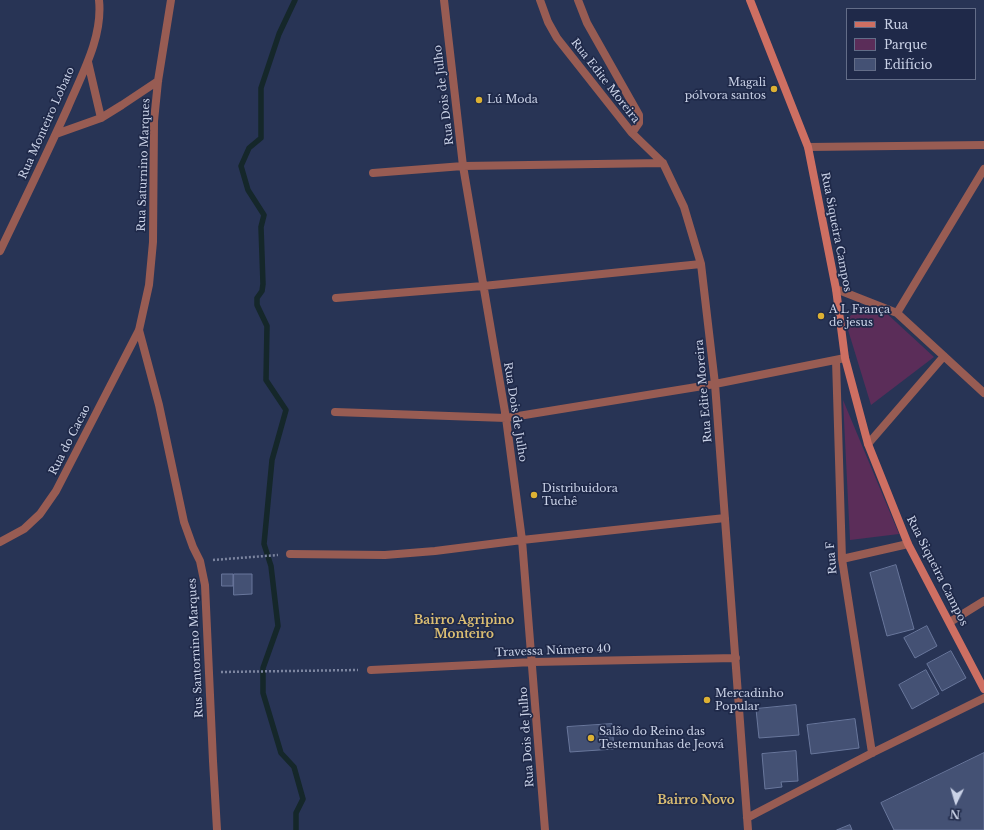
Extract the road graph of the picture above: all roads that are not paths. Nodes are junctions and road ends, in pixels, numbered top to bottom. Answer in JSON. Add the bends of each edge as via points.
{"nodes":[{"id":1,"x":99,"y":0,"type":"edge"},
{"id":2,"x":171,"y":0,"type":"edge"},
{"id":3,"x":444,"y":0,"type":"edge"},
{"id":4,"x":540,"y":0,"type":"edge"},
{"id":5,"x":578,"y":0,"type":"edge"},
{"id":6,"x":750,"y":0,"type":"edge"},
{"id":7,"x":88,"y":62,"type":"junction"},
{"id":8,"x":158,"y":81,"type":"junction"},
{"id":9,"x":101,"y":118,"type":"junction"},
{"id":10,"x":632,"y":133,"type":"junction"},
{"id":11,"x":56,"y":134,"type":"junction"},
{"id":12,"x":984,"y":145,"type":"edge"},
{"id":13,"x":808,"y":147,"type":"junction"},
{"id":14,"x":663,"y":163,"type":"junction"},
{"id":15,"x":463,"y":166,"type":"junction"},
{"id":16,"x":984,"y":169,"type":"edge"},
{"id":17,"x":373,"y":173,"type":"dead end"},
{"id":18,"x":0,"y":251,"type":"edge"},
{"id":19,"x":701,"y":264,"type":"junction"},
{"id":20,"x":483,"y":286,"type":"junction"},
{"id":21,"x":836,"y":289,"type":"junction"},
{"id":22,"x":336,"y":298,"type":"dead end"},
{"id":23,"x":897,"y":313,"type":"junction"},
{"id":24,"x":139,"y":330,"type":"junction"},
{"id":25,"x":944,"y":356,"type":"junction"},
{"id":26,"x":845,"y":358,"type":"junction"},
{"id":27,"x":836,"y":360,"type":"junction"},
{"id":28,"x":715,"y":384,"type":"junction"},
{"id":29,"x":984,"y":392,"type":"edge"},
{"id":30,"x":335,"y":412,"type":"dead end"},
{"id":31,"x":506,"y":418,"type":"junction"},
{"id":32,"x":868,"y":444,"type":"junction"},
{"id":33,"x":725,"y":518,"type":"junction"},
{"id":34,"x":522,"y":540,"type":"junction"},
{"id":35,"x":0,"y":542,"type":"edge"},
{"id":36,"x":908,"y":544,"type":"junction"},
{"id":37,"x":290,"y":554,"type":"dead end"},
{"id":38,"x":842,"y":559,"type":"junction"},
{"id":39,"x":984,"y":600,"type":"edge"},
{"id":40,"x":950,"y":622,"type":"junction"},
{"id":41,"x":736,"y":658,"type":"junction"},
{"id":42,"x":533,"y":662,"type":"junction"},
{"id":43,"x":371,"y":670,"type":"road end"},
{"id":44,"x":984,"y":689,"type":"edge"},
{"id":45,"x":984,"y":698,"type":"edge"},
{"id":46,"x":872,"y":753,"type":"junction"},
{"id":47,"x":747,"y":818,"type":"junction"},
{"id":48,"x":217,"y":830,"type":"edge"},
{"id":49,"x":545,"y":830,"type":"edge"},
{"id":50,"x":748,"y":830,"type":"edge"}],
"edges":[{"from":1,"to":7,"type":"street","name":"Rua Monteiro Lobato","via":[[95,42]]},
{"from":2,"to":8,"type":"street","name":"Rua Saturnino Marques"},
{"from":3,"to":15,"type":"street","name":"Rua Dois de Julho"},
{"from":4,"to":10,"type":"street","name":"Rua Edite Moreira","via":[[557,38]]},
{"from":5,"to":10,"type":"street","via":[[587,23],[639,115],[639,123]]},
{"from":6,"to":13,"type":"main road","name":"Rua Siqueira Campos"},
{"from":7,"to":9,"type":"street"},
{"from":7,"to":11,"type":"street","name":"Rua Monteiro Lobato"},
{"from":8,"to":9,"type":"street"},
{"from":8,"to":24,"type":"street","name":"Rua Saturnino Marques","via":[[154,121],[153,242],[149,285]]},
{"from":9,"to":11,"type":"street"},
{"from":10,"to":14,"type":"street","name":"Rua Edite Moreira"},
{"from":11,"to":18,"type":"street","name":"Rua Monteiro Lobato"},
{"from":12,"to":13,"type":"street"},
{"from":13,"to":21,"type":"main road","name":"Rua Siqueira Campos"},
{"from":14,"to":15,"type":"street"},
{"from":14,"to":19,"type":"street","name":"Rua Edite Moreira","via":[[684,207]]},
{"from":15,"to":17,"type":"street"},
{"from":15,"to":20,"type":"street","name":"Rua Dois de Julho"},
{"from":16,"to":23,"type":"street"},
{"from":19,"to":20,"type":"street"},
{"from":19,"to":28,"type":"street","name":"Rua Edite Moreira"},
{"from":20,"to":22,"type":"street"},
{"from":20,"to":31,"type":"street","name":"Rua Dois de Julho"},
{"from":21,"to":23,"type":"street"},
{"from":21,"to":26,"type":"main road","name":"Rua Siqueira Campos"},
{"from":23,"to":25,"type":"street"},
{"from":24,"to":35,"type":"street","name":"Rua do Cacao","via":[[56,491],[35,519],[24,529]]},
{"from":24,"to":48,"type":"street","name":"Rus Santornino Marques","via":[[159,405],[184,522],[200,561],[205,585]]},
{"from":25,"to":29,"type":"street"},
{"from":25,"to":32,"type":"street"},
{"from":26,"to":27,"type":"street"},
{"from":26,"to":32,"type":"main road","name":"Rua Siqueira Campos"},
{"from":27,"to":28,"type":"street"},
{"from":27,"to":38,"type":"street","name":"Rua F"},
{"from":28,"to":31,"type":"street"},
{"from":28,"to":33,"type":"street","name":"Rua Edite Moreira"},
{"from":30,"to":31,"type":"street"},
{"from":31,"to":34,"type":"street","name":"Rua Dois de Julho"},
{"from":32,"to":36,"type":"main road","name":"Rua Siqueira Campos"},
{"from":33,"to":34,"type":"street"},
{"from":33,"to":41,"type":"street","name":"Rua Edite Moreira"},
{"from":34,"to":37,"type":"street","via":[[385,555]]},
{"from":34,"to":42,"type":"street","name":"Rua Dois de Julho"},
{"from":36,"to":38,"type":"street"},
{"from":36,"to":40,"type":"main road","name":"Rua Siqueira Campos"},
{"from":38,"to":46,"type":"street","name":"Rua F"},
{"from":39,"to":40,"type":"street"},
{"from":40,"to":44,"type":"main road","name":"Rua Siqueira Campos"},
{"from":41,"to":42,"type":"street","name":"Travessa Número 40"},
{"from":41,"to":47,"type":"street","name":"Rua Edite Moreira"},
{"from":42,"to":43,"type":"street","name":"Travessa Número 40"},
{"from":42,"to":49,"type":"street","name":"Rua Dois de Julho"},
{"from":45,"to":46,"type":"street"},
{"from":46,"to":47,"type":"street"},
{"from":47,"to":50,"type":"street","name":"Rua Edite Moreira"}]}
